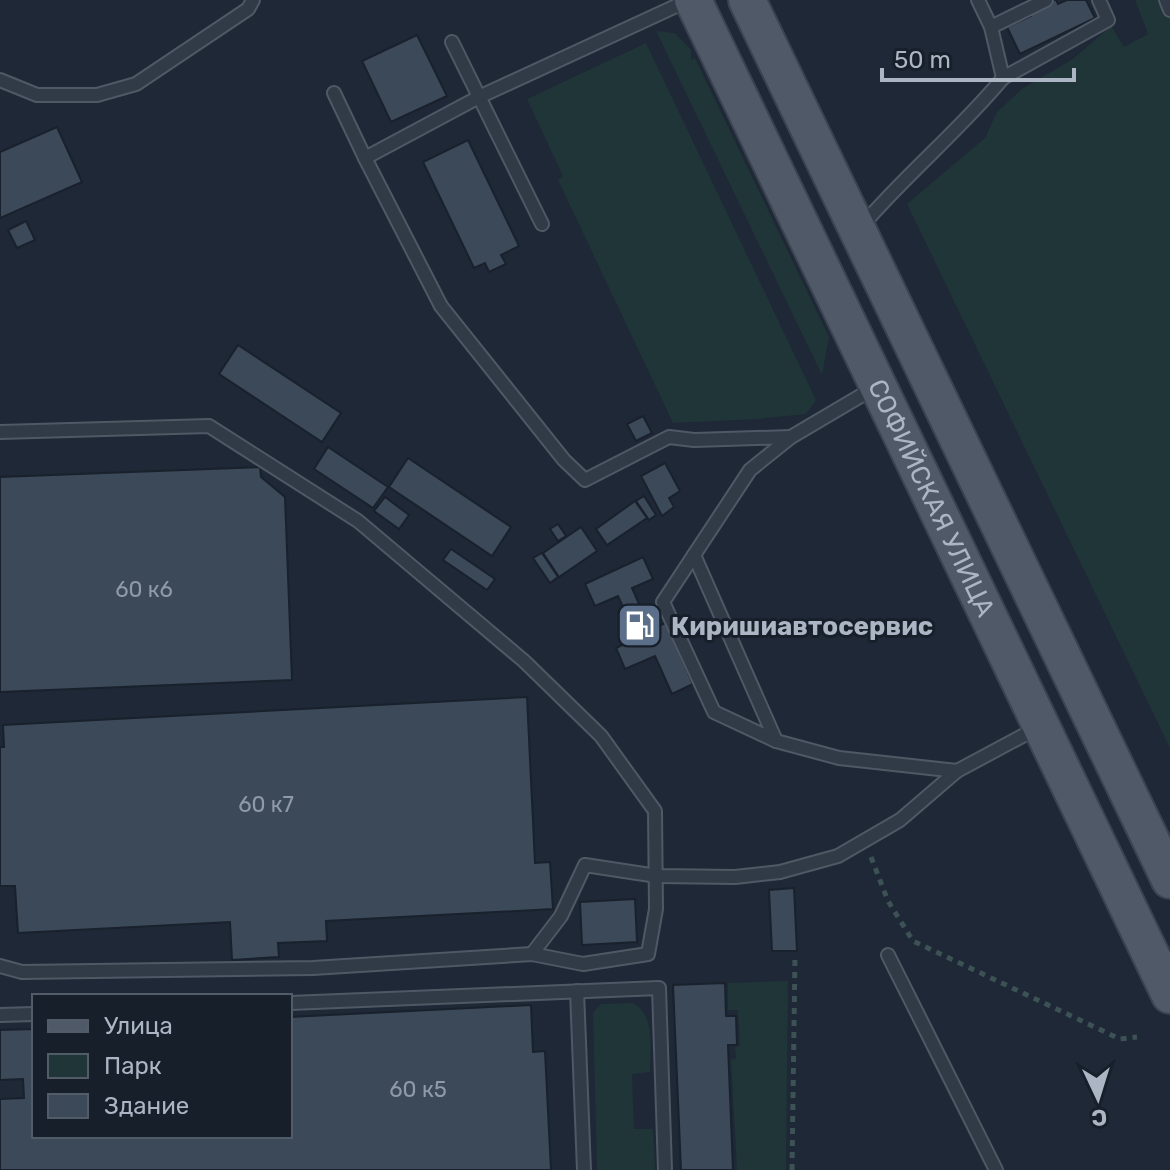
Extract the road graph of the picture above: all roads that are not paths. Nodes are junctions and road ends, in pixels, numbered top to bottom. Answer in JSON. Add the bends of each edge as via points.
{"nodes":[{"id":1,"x":253,"y":0,"type":"edge"},
{"id":2,"x":691,"y":0,"type":"edge"},
{"id":3,"x":747,"y":0,"type":"edge"},
{"id":4,"x":978,"y":0,"type":"edge"},
{"id":5,"x":1046,"y":0,"type":"edge"},
{"id":6,"x":1099,"y":0,"type":"edge"},
{"id":7,"x":1166,"y":0,"type":"edge"},
{"id":8,"x":1170,"y":10,"type":"edge"},
{"id":9,"x":991,"y":27,"type":"junction"},
{"id":10,"x":452,"y":42,"type":"dead end"},
{"id":11,"x":1003,"y":78,"type":"junction"},
{"id":12,"x":0,"y":80,"type":"edge"},
{"id":13,"x":334,"y":93,"type":"dead end"},
{"id":14,"x":479,"y":97,"type":"junction"},
{"id":15,"x":365,"y":158,"type":"junction"},
{"id":16,"x":542,"y":224,"type":"dead end"},
{"id":17,"x":858,"y":231,"type":"junction"},
{"id":18,"x":878,"y":386,"type":"junction"},
{"id":19,"x":0,"y":432,"type":"edge"},
{"id":20,"x":791,"y":437,"type":"junction"},
{"id":21,"x":694,"y":555,"type":"junction"},
{"id":22,"x":1041,"y":726,"type":"junction"},
{"id":23,"x":776,"y":741,"type":"junction"},
{"id":24,"x":957,"y":771,"type":"junction"},
{"id":25,"x":657,"y":876,"type":"junction"},
{"id":26,"x":1170,"y":880,"type":"edge"},
{"id":27,"x":532,"y":954,"type":"junction"},
{"id":28,"x":888,"y":955,"type":"dead end"},
{"id":29,"x":0,"y":966,"type":"edge"},
{"id":30,"x":577,"y":991,"type":"junction"},
{"id":31,"x":1170,"y":995,"type":"edge"},
{"id":32,"x":292,"y":1003,"type":"edge"},
{"id":33,"x":32,"y":1014,"type":"edge"},
{"id":34,"x":0,"y":1015,"type":"edge"},
{"id":35,"x":584,"y":1170,"type":"edge"},
{"id":36,"x":665,"y":1170,"type":"edge"},
{"id":37,"x":996,"y":1170,"type":"edge"}],
"edges":[{"from":1,"to":12,"type":"lane","via":[[248,9],[136,84],[97,95],[37,95]]},
{"from":2,"to":14,"type":"lane"},
{"from":2,"to":18,"type":"main road","name":"СОФИЙСКАЯ УЛИЦА"},
{"from":3,"to":17,"type":"main road","name":"СОФИЙСКАЯ УЛИЦА"},
{"from":4,"to":9,"type":"lane"},
{"from":5,"to":9,"type":"lane"},
{"from":6,"to":11,"type":"lane","via":[[1108,20]]},
{"from":7,"to":8,"type":"lane"},
{"from":9,"to":11,"type":"lane"},
{"from":10,"to":14,"type":"lane"},
{"from":11,"to":17,"type":"lane"},
{"from":13,"to":15,"type":"lane"},
{"from":14,"to":15,"type":"lane"},
{"from":14,"to":16,"type":"lane"},
{"from":15,"to":20,"type":"lane","via":[[441,306],[585,480],[669,437]]},
{"from":17,"to":26,"type":"main road","name":"СОФИЙСКАЯ УЛИЦА"},
{"from":18,"to":20,"type":"lane"},
{"from":18,"to":22,"type":"main road","name":"СОФИЙСКАЯ УЛИЦА"},
{"from":19,"to":25,"type":"lane","via":[[209,426],[358,521],[524,661],[601,736],[655,811]]},
{"from":20,"to":21,"type":"lane","via":[[750,470]]},
{"from":21,"to":23,"type":"lane"},
{"from":21,"to":23,"type":"lane","via":[[663,602],[714,712]]},
{"from":22,"to":24,"type":"lane"},
{"from":22,"to":31,"type":"main road","name":"СОФИЙСКАЯ УЛИЦА"},
{"from":23,"to":24,"type":"lane","via":[[839,758]]},
{"from":24,"to":25,"type":"lane","via":[[900,820],[838,856],[780,872],[735,877]]},
{"from":25,"to":27,"type":"lane","via":[[585,865],[561,916]]},
{"from":25,"to":27,"type":"lane","via":[[648,954],[583,964]]},
{"from":27,"to":29,"type":"lane","via":[[313,968],[22,972]]},
{"from":28,"to":37,"type":"lane"},
{"from":30,"to":32,"type":"lane"},
{"from":30,"to":35,"type":"lane"},
{"from":30,"to":36,"type":"lane","via":[[659,988]]},
{"from":33,"to":34,"type":"lane"}]}
